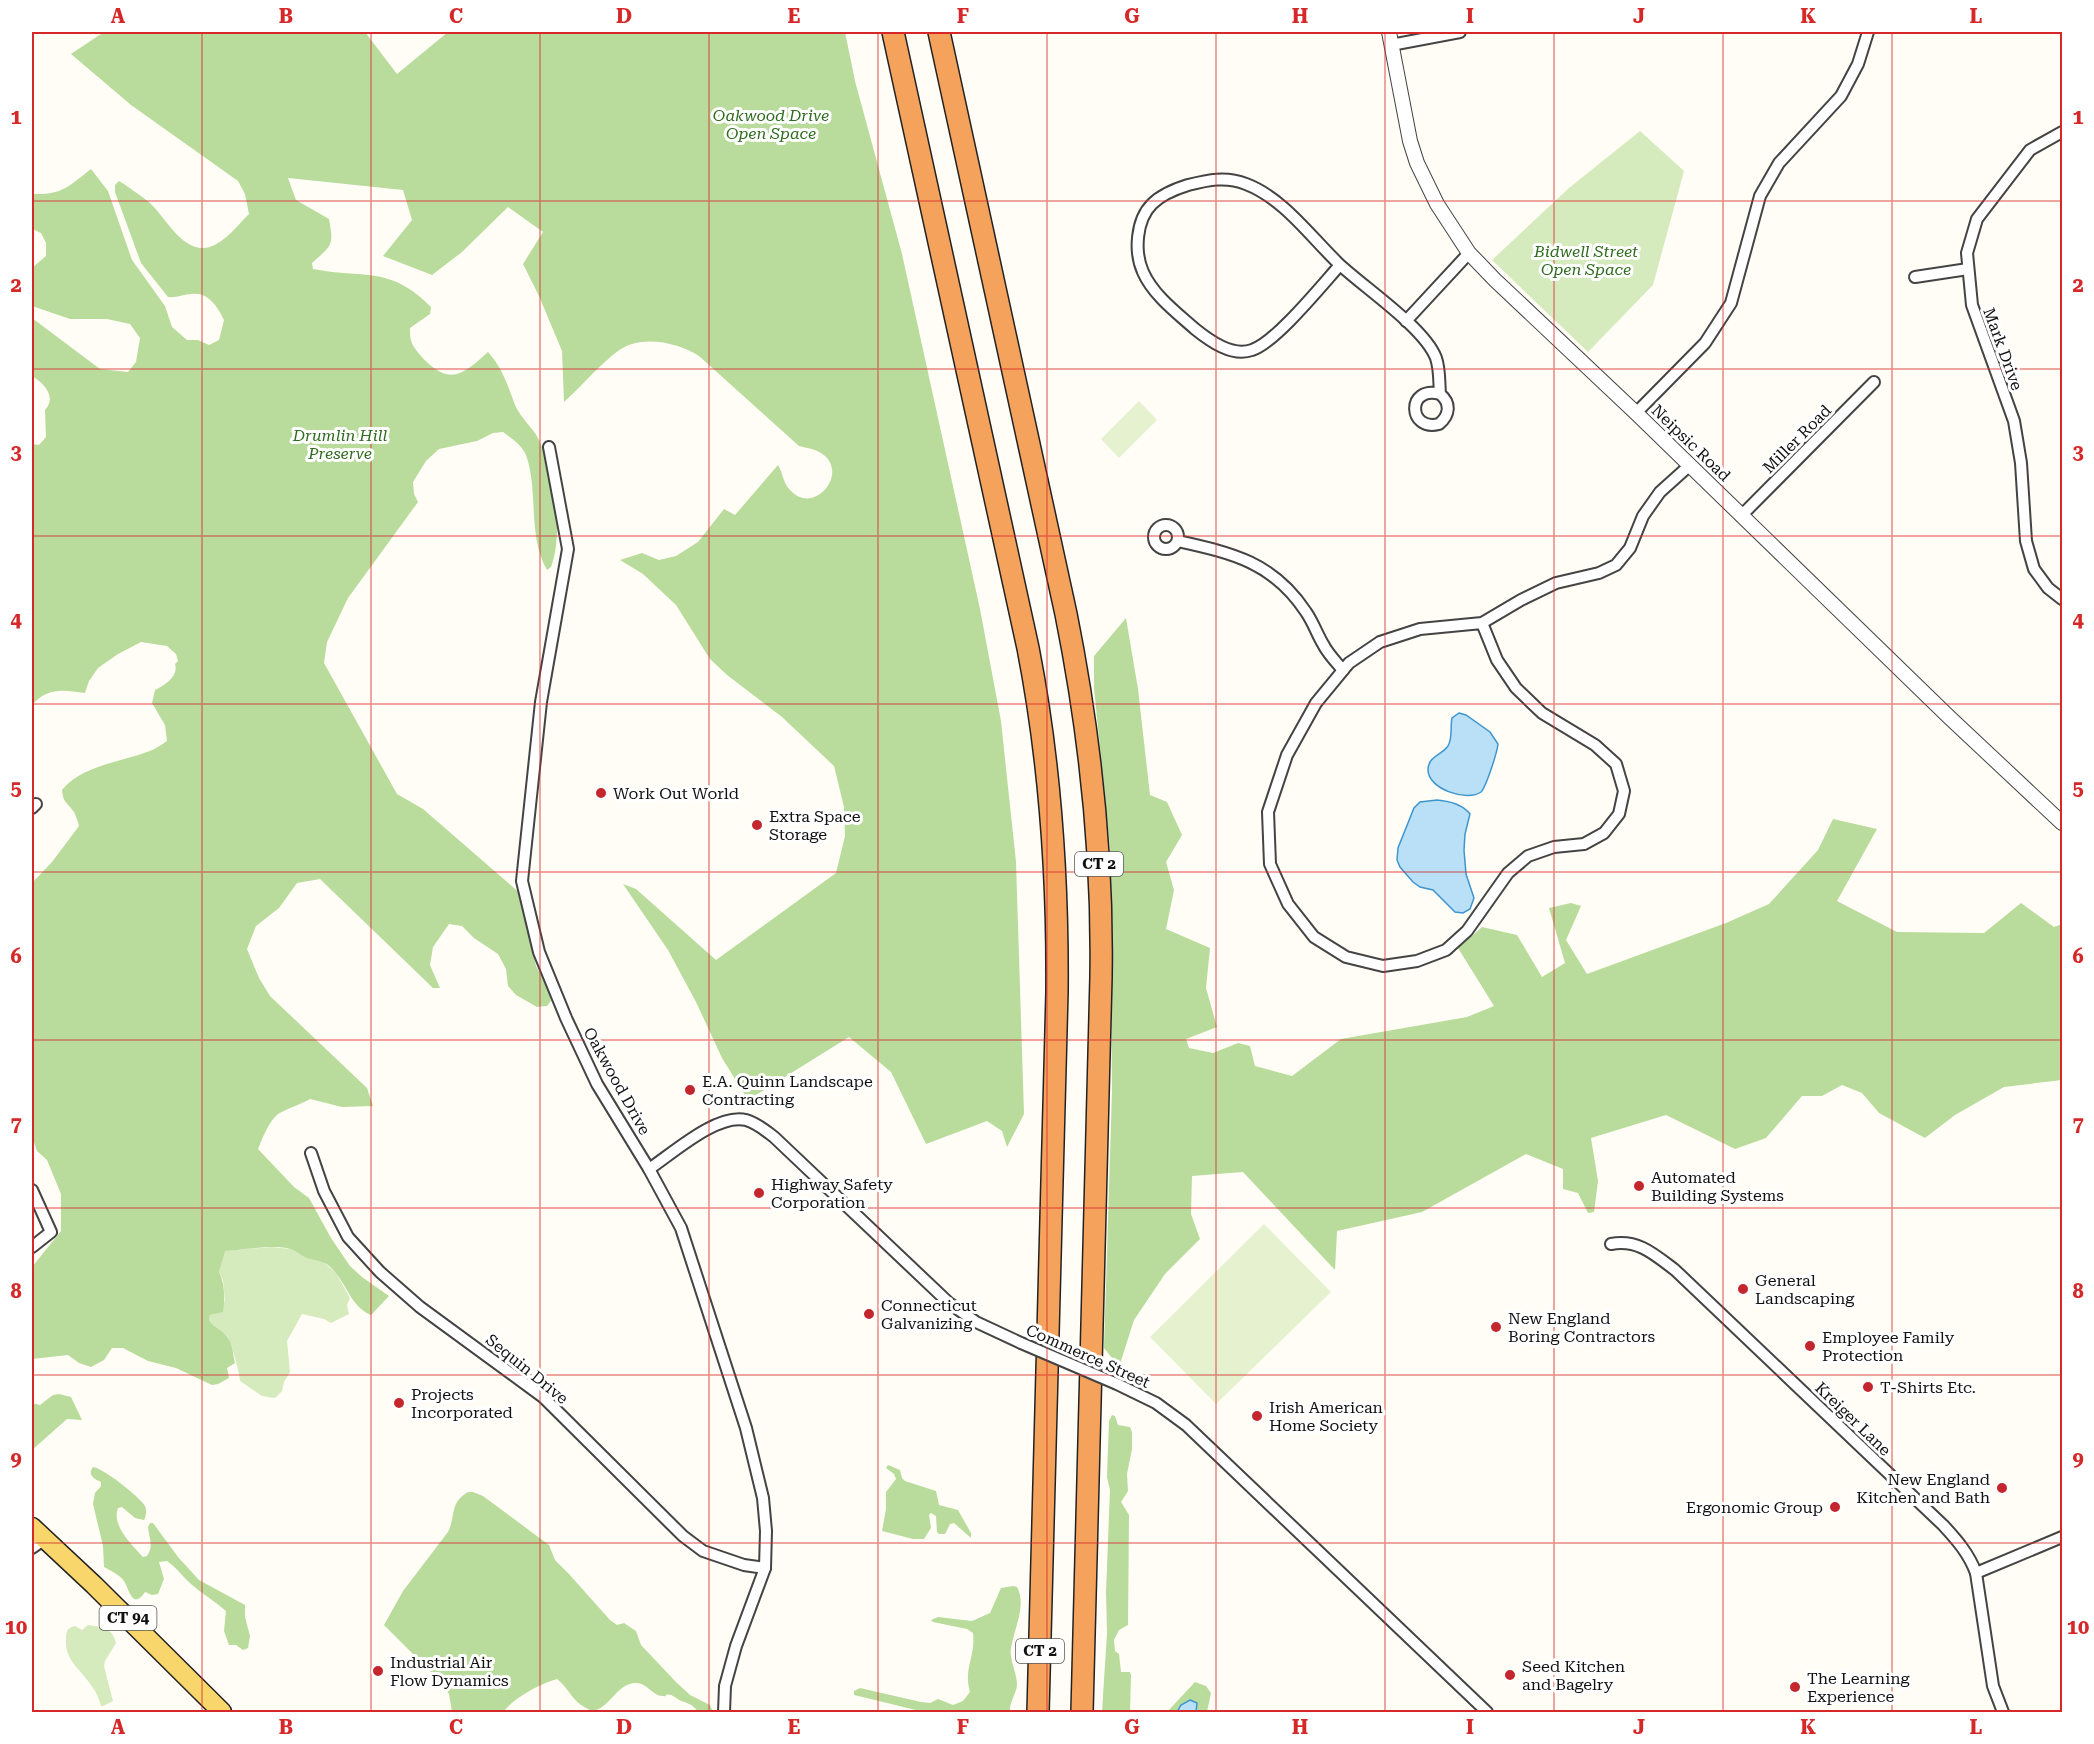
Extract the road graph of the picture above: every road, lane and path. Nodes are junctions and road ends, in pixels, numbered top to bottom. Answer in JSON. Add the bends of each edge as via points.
{"nodes":[{"id":1,"x":893,"y":32,"type":"edge"},
{"id":2,"x":939,"y":32,"type":"edge"},
{"id":3,"x":1460,"y":32,"type":"edge"},
{"id":4,"x":1868,"y":32,"type":"edge"},
{"id":5,"x":1390,"y":38,"type":"edge"},
{"id":6,"x":2062,"y":132,"type":"edge"},
{"id":7,"x":1470,"y":253,"type":"junction"},
{"id":8,"x":1340,"y":265,"type":"junction"},
{"id":9,"x":1968,"y":269,"type":"junction"},
{"id":10,"x":1915,"y":277,"type":"dead end"},
{"id":11,"x":1406,"y":321,"type":"junction"},
{"id":12,"x":1874,"y":382,"type":"dead end"},
{"id":13,"x":1440,"y":394,"type":"dead end"},
{"id":14,"x":1636,"y":413,"type":"junction"},
{"id":15,"x":549,"y":447,"type":"dead end"},
{"id":16,"x":1690,"y":465,"type":"junction"},
{"id":17,"x":1741,"y":516,"type":"junction"},
{"id":18,"x":1178,"y":541,"type":"dead end"},
{"id":19,"x":2062,"y":599,"type":"edge"},
{"id":20,"x":1482,"y":623,"type":"junction"},
{"id":21,"x":1343,"y":670,"type":"junction"},
{"id":22,"x":2062,"y":823,"type":"edge"},
{"id":23,"x":311,"y":1153,"type":"dead end"},
{"id":24,"x":649,"y":1168,"type":"junction"},
{"id":25,"x":32,"y":1190,"type":"edge"},
{"id":26,"x":1611,"y":1244,"type":"dead end"},
{"id":27,"x":32,"y":1246,"type":"edge"},
{"id":28,"x":2062,"y":1537,"type":"edge"},
{"id":29,"x":36,"y":1538,"type":"edge"},
{"id":30,"x":765,"y":1568,"type":"junction"},
{"id":31,"x":1976,"y":1573,"type":"junction"},
{"id":32,"x":222,"y":1713,"type":"edge"},
{"id":33,"x":724,"y":1713,"type":"edge"},
{"id":34,"x":1038,"y":1713,"type":"edge"},
{"id":35,"x":1082,"y":1713,"type":"edge"},
{"id":36,"x":1487,"y":1713,"type":"edge"},
{"id":37,"x":2003,"y":1713,"type":"edge"}],
"edges":[{"from":1,"to":34,"type":"highway","number":"CT 2","via":[[1023,626],[1040,716],[1052,823],[1057,992]]},
{"from":2,"to":35,"type":"highway","number":"CT 2","via":[[1071,639],[1095,814],[1101,977]]},
{"from":3,"to":5,"type":"street"},
{"from":4,"to":14,"type":"street","via":[[1858,64],[1841,96],[1779,163],[1760,196],[1731,303],[1705,344]]},
{"from":5,"to":7,"type":"street","name":"Neipsic Road","via":[[1417,163],[1437,204]]},
{"from":6,"to":9,"type":"street","name":"Mark Drive","via":[[2030,150],[1977,219],[1967,254]]},
{"from":7,"to":11,"type":"street"},
{"from":7,"to":14,"type":"street","name":"Neipsic Road"},
{"from":8,"to":8,"type":"street","via":[[1274,200],[1245,183],[1214,178],[1173,190],[1152,204],[1140,223],[1138,249],[1143,272],[1166,304],[1210,341],[1229,349],[1250,351],[1267,343]]},
{"from":8,"to":11,"type":"street"},
{"from":9,"to":10,"type":"street"},
{"from":9,"to":19,"type":"street","name":"Mark Drive","via":[[1972,304],[2014,421],[2026,541],[2034,569]]},
{"from":11,"to":13,"type":"street","via":[[1435,356]]},
{"from":12,"to":17,"type":"street","name":"Miller Road"},
{"from":14,"to":16,"type":"street","name":"Neipsic Road"},
{"from":15,"to":24,"type":"street","name":"Oakwood Drive","via":[[568,549],[541,702],[522,881],[539,952],[566,1018],[597,1084]]},
{"from":16,"to":17,"type":"street","name":"Neipsic Road"},
{"from":16,"to":20,"type":"street","via":[[1660,492],[1643,516],[1630,548],[1616,565],[1556,583]]},
{"from":17,"to":22,"type":"street","name":"Neipsic Road"},
{"from":18,"to":21,"type":"street","via":[[1221,551],[1259,566],[1290,589],[1324,647]]},
{"from":20,"to":21,"type":"street","via":[[1420,628],[1380,642]]},
{"from":20,"to":21,"type":"street","via":[[1497,660],[1516,688],[1542,713],[1595,745],[1616,764],[1624,791],[1619,814],[1604,833],[1584,844],[1554,847],[1528,856],[1508,873],[1467,931],[1446,950],[1418,961],[1374,964],[1346,957],[1314,937],[1288,904],[1270,864],[1268,812],[1287,755],[1316,703]]},
{"from":23,"to":30,"type":"street","name":"Sequin Drive","via":[[324,1191],[348,1238],[380,1272],[420,1307],[543,1397],[683,1536],[703,1551]]},
{"from":24,"to":30,"type":"street","name":"Oakwood Drive","via":[[681,1228],[746,1428],[764,1498]]},
{"from":24,"to":36,"type":"street","name":"Commerce Street","bridge":true,"via":[[717,1124],[732,1119],[750,1121],[777,1140],[952,1305],[976,1322],[1118,1384],[1156,1403],[1186,1425]]},
{"from":25,"to":27,"type":"street","via":[[51,1232]]},
{"from":26,"to":31,"type":"street","name":"Kreiger Lane","via":[[1629,1242],[1645,1248],[1690,1284],[1943,1525],[1960,1544]]},
{"from":28,"to":31,"type":"street"},
{"from":29,"to":32,"type":"main road","number":"CT 94","via":[[94,1584]]},
{"from":30,"to":33,"type":"street","name":"Oakwood Drive","via":[[736,1646],[725,1686]]},
{"from":31,"to":37,"type":"street","name":"Kreiger Lane","via":[[1993,1686]]}]}
